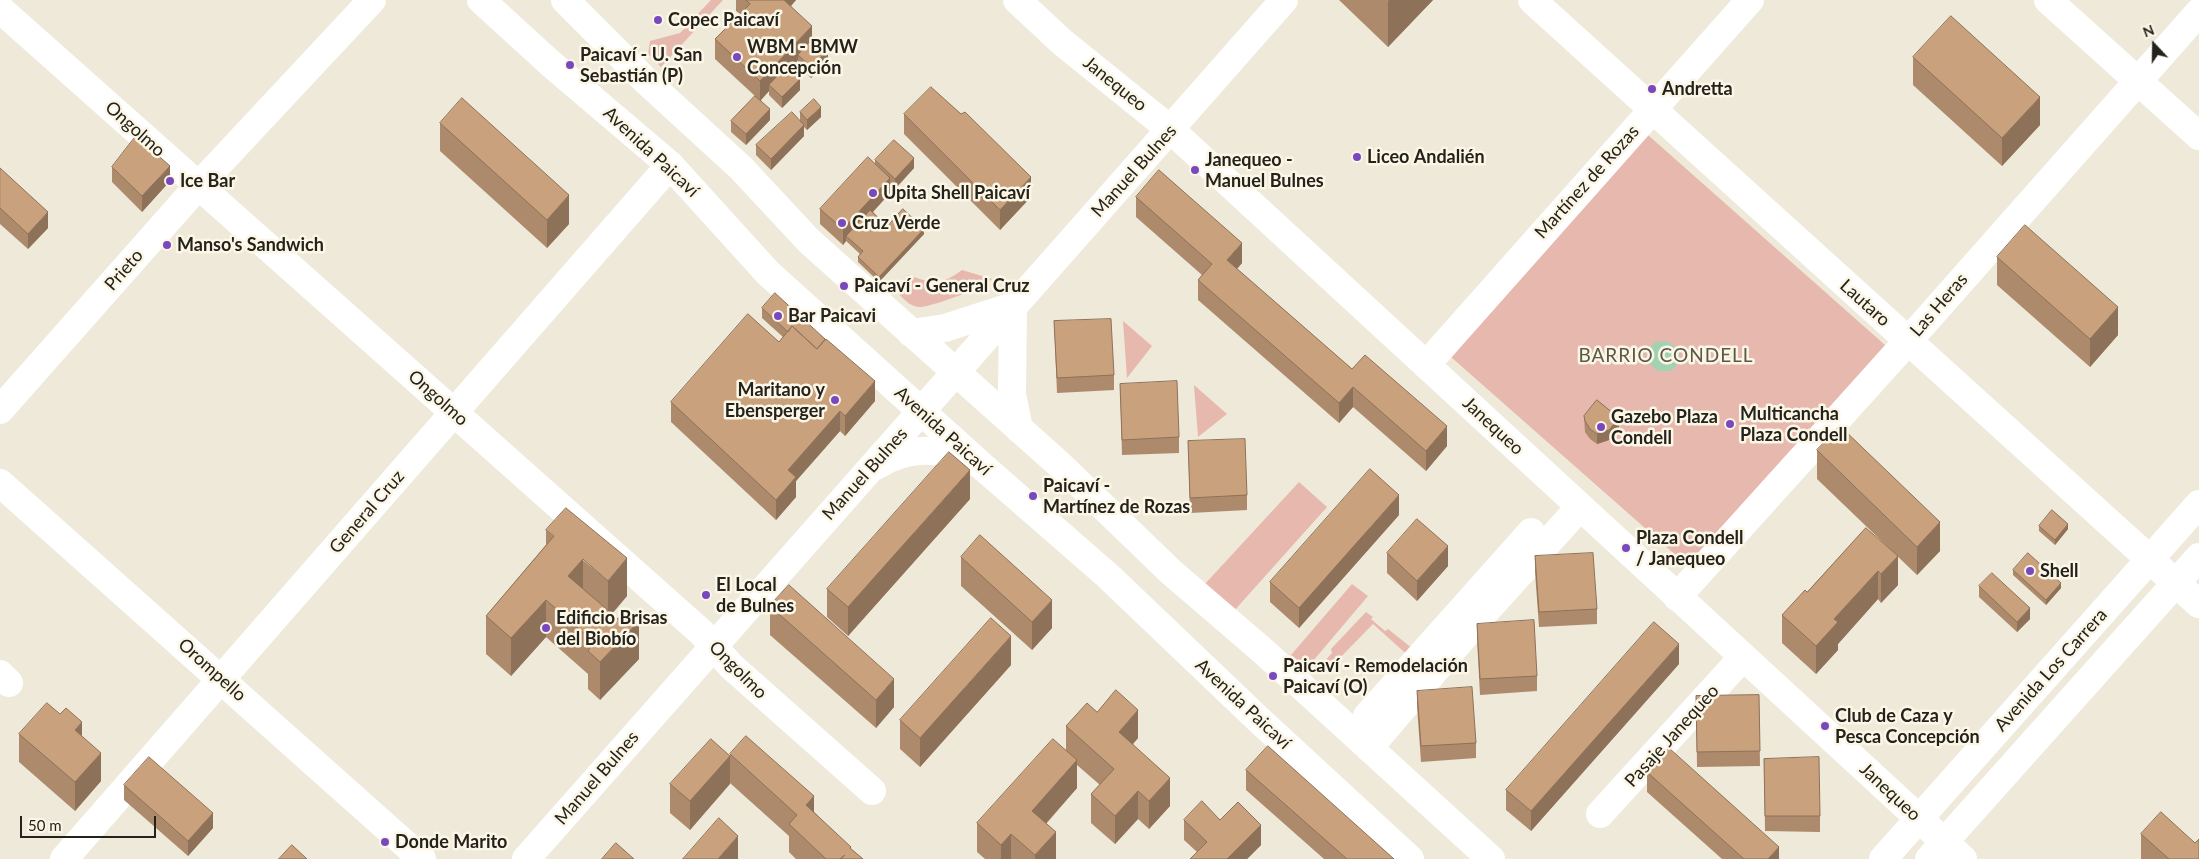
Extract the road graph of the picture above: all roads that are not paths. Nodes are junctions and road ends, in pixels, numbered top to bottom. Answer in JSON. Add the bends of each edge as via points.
{"nodes":[{"id":1,"x":372,"y":0,"type":"edge"},
{"id":2,"x":481,"y":0,"type":"edge"},
{"id":3,"x":565,"y":0,"type":"edge"},
{"id":4,"x":1017,"y":0,"type":"edge"},
{"id":5,"x":1284,"y":0,"type":"edge"},
{"id":6,"x":1532,"y":0,"type":"edge"},
{"id":7,"x":1750,"y":0,"type":"edge"},
{"id":8,"x":2048,"y":0,"type":"edge"},
{"id":9,"x":0,"y":9,"type":"edge"},
{"id":10,"x":2199,"y":12,"type":"edge"},
{"id":11,"x":2138,"y":82,"type":"junction"},
{"id":12,"x":1652,"y":109,"type":"junction"},
{"id":13,"x":1171,"y":130,"type":"junction"},
{"id":14,"x":2199,"y":136,"type":"edge"},
{"id":15,"x":670,"y":165,"type":"junction"},
{"id":16,"x":199,"y":186,"type":"junction"},
{"id":17,"x":1013,"y":306,"type":"junction"},
{"id":18,"x":912,"y":333,"type":"junction"},
{"id":19,"x":1908,"y":341,"type":"junction"},
{"id":20,"x":1426,"y":364,"type":"junction"},
{"id":21,"x":955,"y":372,"type":"junction"},
{"id":22,"x":0,"y":410,"type":"edge"},
{"id":23,"x":921,"y":411,"type":"junction"},
{"id":24,"x":454,"y":412,"type":"junction"},
{"id":25,"x":1020,"y":429,"type":"junction"},
{"id":26,"x":983,"y":467,"type":"junction"},
{"id":27,"x":866,"y":473,"type":"junction"},
{"id":28,"x":0,"y":483,"type":"edge"},
{"id":29,"x":2199,"y":504,"type":"edge"},
{"id":30,"x":1580,"y":507,"type":"junction"},
{"id":31,"x":1531,"y":532,"type":"dead end"},
{"id":32,"x":2199,"y":557,"type":"edge"},
{"id":33,"x":2149,"y":560,"type":"junction"},
{"id":34,"x":2175,"y":584,"type":"junction"},
{"id":35,"x":1677,"y":597,"type":"junction"},
{"id":36,"x":2199,"y":604,"type":"edge"},
{"id":37,"x":714,"y":646,"type":"junction"},
{"id":38,"x":1743,"y":657,"type":"junction"},
{"id":39,"x":221,"y":679,"type":"junction"},
{"id":40,"x":1367,"y":716,"type":"dead end"},
{"id":41,"x":1369,"y":748,"type":"junction"},
{"id":42,"x":872,"y":792,"type":"dead end"},
{"id":43,"x":1600,"y":814,"type":"dead end"},
{"id":44,"x":1919,"y":819,"type":"junction"},
{"id":45,"x":1946,"y":853,"type":"edge"},
{"id":46,"x":64,"y":859,"type":"edge"},
{"id":47,"x":422,"y":859,"type":"edge"},
{"id":48,"x":526,"y":859,"type":"edge"},
{"id":49,"x":1410,"y":859,"type":"edge"},
{"id":50,"x":1490,"y":859,"type":"edge"},
{"id":51,"x":1883,"y":859,"type":"edge"}],
"edges":[{"from":1,"to":16,"type":"street","name":"Prieto"},
{"from":2,"to":15,"type":"street","name":"Avenida Paicaví"},
{"from":3,"to":18,"type":"street","via":[[647,82],[741,168],[809,241]]},
{"from":4,"to":13,"type":"street","name":"Janequeo","via":[[1062,42]]},
{"from":5,"to":13,"type":"street","name":"Manuel Bulnes"},
{"from":6,"to":12,"type":"street","name":"Lautaro"},
{"from":7,"to":12,"type":"street","name":"Martínez de Rozas"},
{"from":8,"to":11,"type":"street"},
{"from":9,"to":16,"type":"street","name":"Ongolmo"},
{"from":10,"to":11,"type":"street","name":"Las Heras"},
{"from":11,"to":14,"type":"street"},
{"from":11,"to":19,"type":"street","name":"Las Heras"},
{"from":12,"to":19,"type":"street","name":"Lautaro"},
{"from":12,"to":20,"type":"street","name":"Martínez de Rozas"},
{"from":13,"to":17,"type":"street","name":"Manuel Bulnes"},
{"from":13,"to":20,"type":"street","name":"Janequeo"},
{"from":15,"to":23,"type":"street","name":"Avenida Paicaví","via":[[768,273]]},
{"from":15,"to":24,"type":"street","name":"General Cruz"},
{"from":16,"to":22,"type":"street","name":"Prieto"},
{"from":16,"to":24,"type":"street","name":"Ongolmo"},
{"from":17,"to":18,"type":"street","via":[[945,328]]},
{"from":17,"to":21,"type":"street","name":"Manuel Bulnes"},
{"from":17,"to":25,"type":"street","via":[[1012,388]]},
{"from":18,"to":21,"type":"street"},
{"from":19,"to":33,"type":"street","name":"Lautaro"},
{"from":19,"to":35,"type":"street","name":"Las Heras"},
{"from":20,"to":30,"type":"street","name":"Janequeo"},
{"from":21,"to":23,"type":"street","name":"Manuel Bulnes"},
{"from":21,"to":25,"type":"street"},
{"from":23,"to":26,"type":"street","name":"Avenida Paicaví"},
{"from":23,"to":27,"type":"street","name":"Manuel Bulnes"},
{"from":24,"to":37,"type":"street","name":"Ongolmo"},
{"from":24,"to":39,"type":"street","name":"General Cruz"},
{"from":25,"to":41,"type":"street","via":[[1171,572],[1264,651]]},
{"from":26,"to":27,"type":"street","via":[[950,453],[927,450],[892,458]]},
{"from":26,"to":49,"type":"street","name":"Avenida Paicaví","via":[[1115,582]]},
{"from":27,"to":37,"type":"street","name":"Manuel Bulnes"},
{"from":28,"to":39,"type":"street","name":"Orompello"},
{"from":29,"to":33,"type":"street","name":"Avenida Los Carrera"},
{"from":30,"to":35,"type":"street","name":"Janequeo"},
{"from":30,"to":41,"type":"street"},
{"from":31,"to":40,"type":"street"},
{"from":32,"to":34,"type":"street","name":"Avenida Los Carrera"},
{"from":33,"to":34,"type":"street","name":"Lautaro"},
{"from":33,"to":44,"type":"street","name":"Avenida Los Carrera"},
{"from":34,"to":36,"type":"street","name":"Lautaro"},
{"from":34,"to":45,"type":"street","name":"Avenida Los Carrera"},
{"from":35,"to":38,"type":"street","name":"Janequeo"},
{"from":37,"to":42,"type":"street","name":"Ongolmo","via":[[730,666]]},
{"from":37,"to":48,"type":"street","name":"Manuel Bulnes"},
{"from":38,"to":43,"type":"street","name":"Pasaje Janequeo"},
{"from":38,"to":44,"type":"street","name":"Janequeo"},
{"from":39,"to":46,"type":"street","name":"General Cruz"},
{"from":39,"to":47,"type":"street","name":"Orompello"},
{"from":41,"to":50,"type":"street"},
{"from":44,"to":45,"type":"street","name":"Janequeo"},
{"from":44,"to":51,"type":"street","name":"Avenida Los Carrera"}]}
